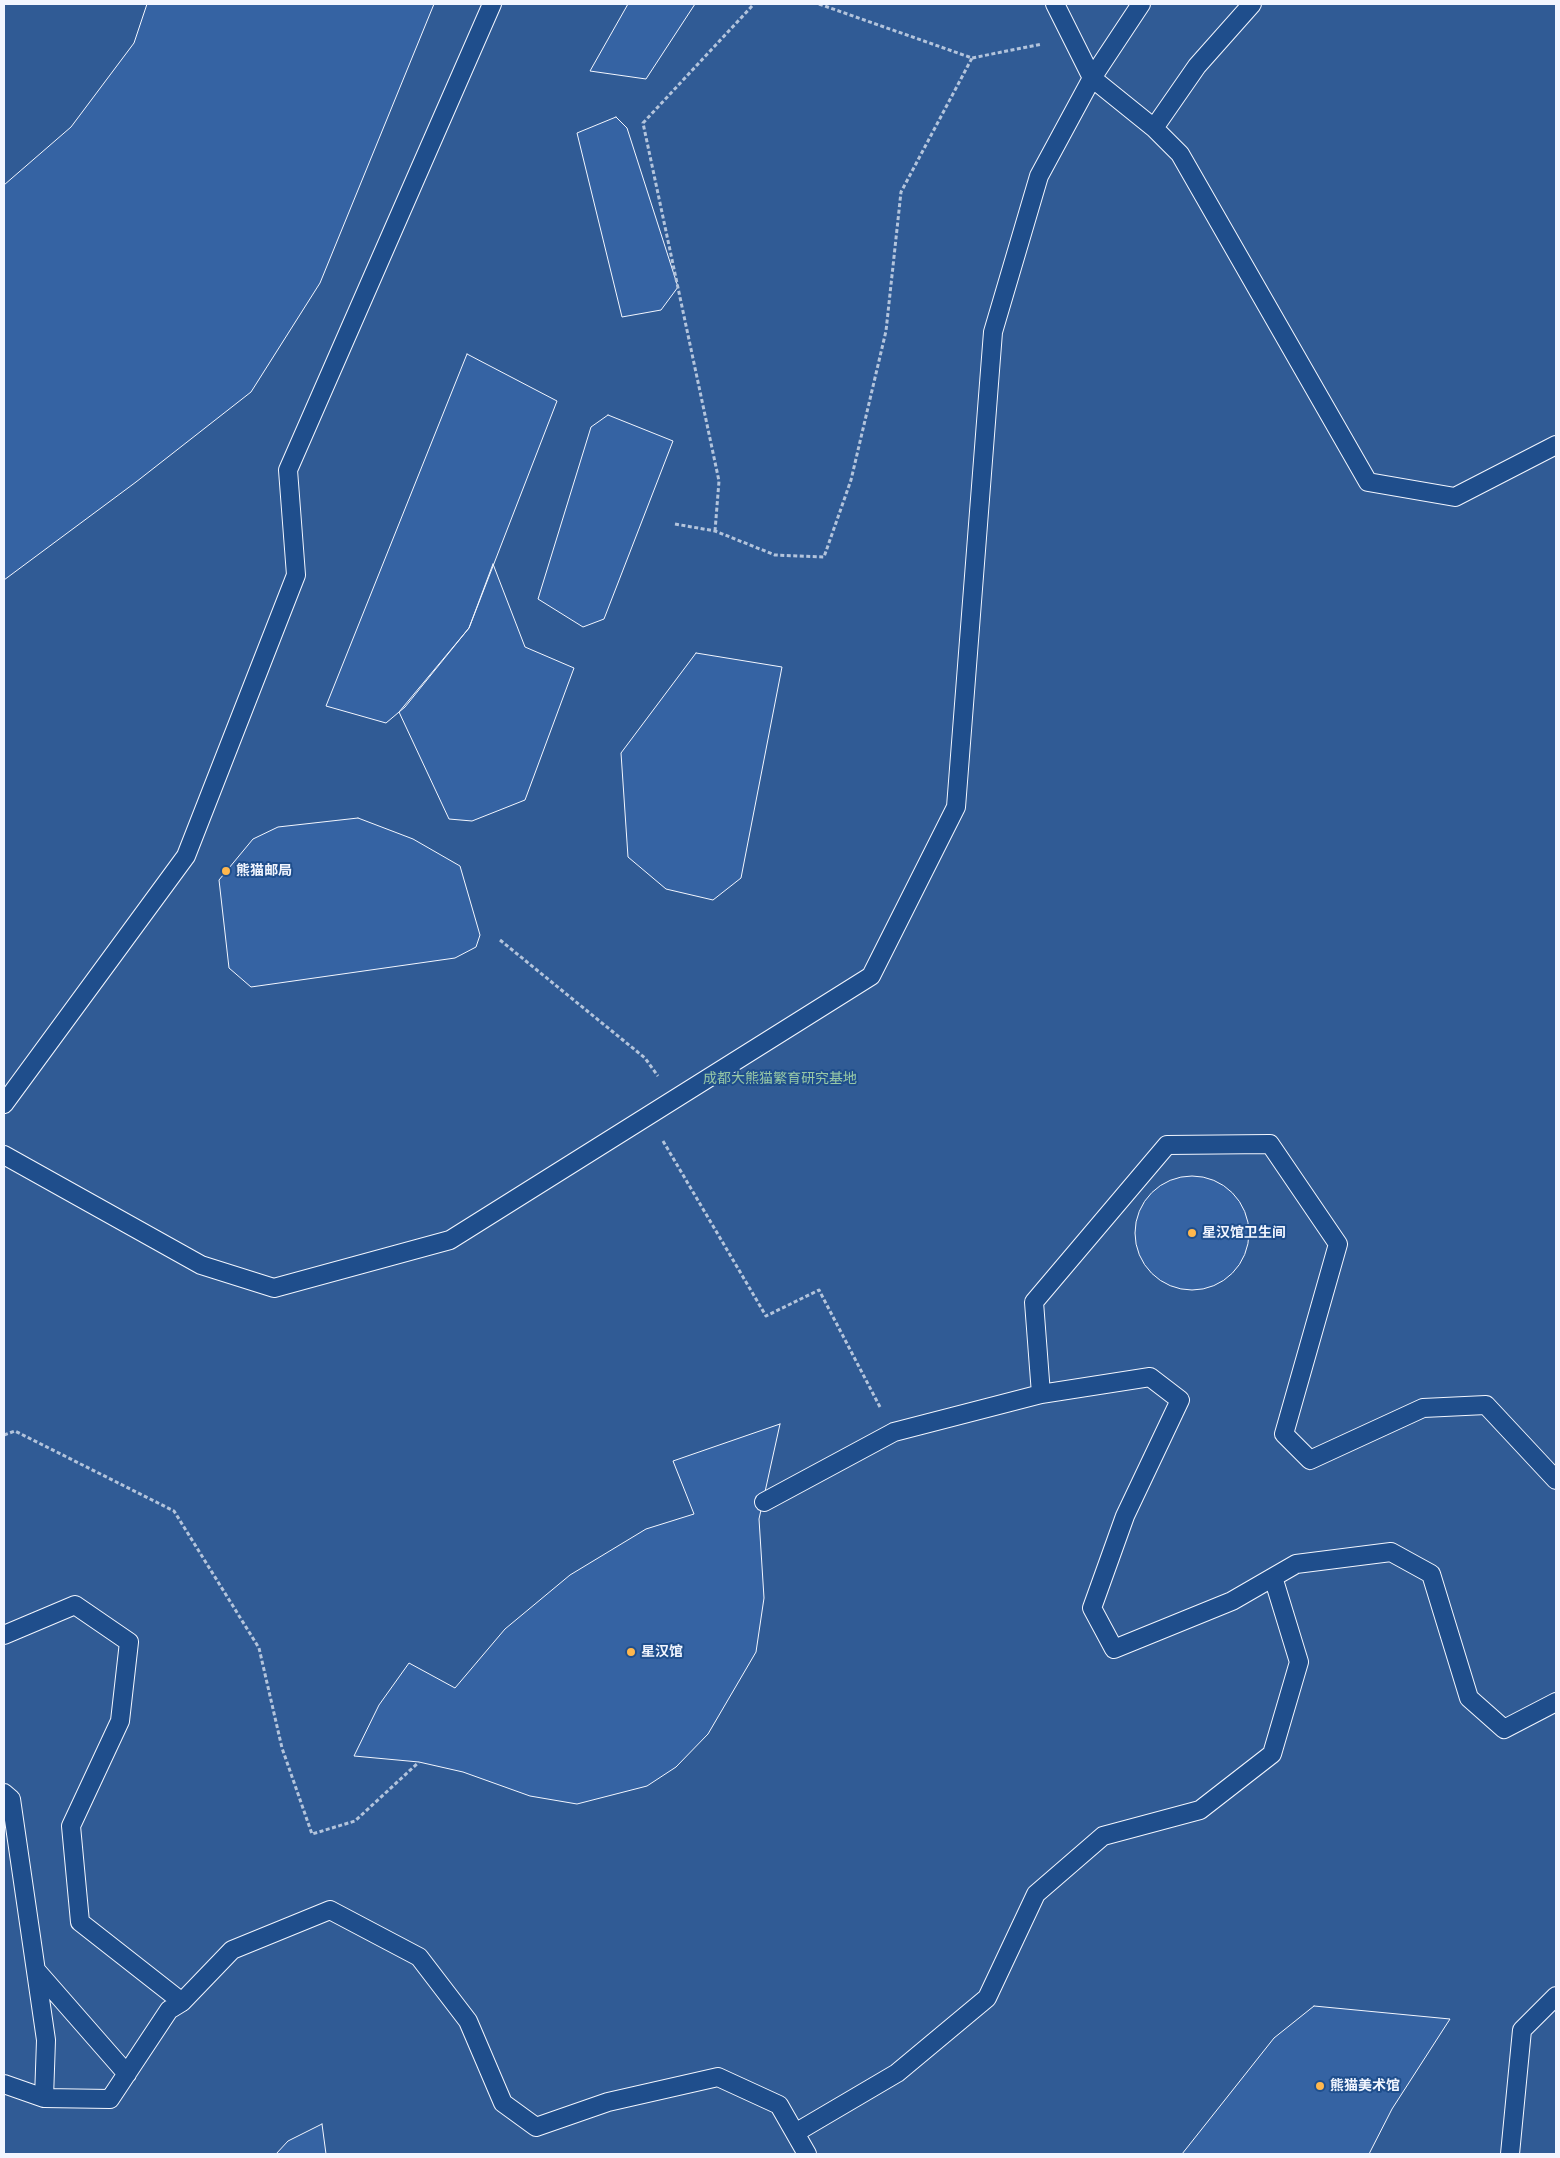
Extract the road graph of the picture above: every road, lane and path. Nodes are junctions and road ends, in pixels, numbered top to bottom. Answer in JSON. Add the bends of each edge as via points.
{"nodes":[{"id":1,"x":492,"y":4,"type":"edge"},
{"id":2,"x":754,"y":4,"type":"edge"},
{"id":3,"x":819,"y":4,"type":"edge"},
{"id":4,"x":1055,"y":4,"type":"edge"},
{"id":5,"x":1141,"y":4,"type":"edge"},
{"id":6,"x":1252,"y":4,"type":"edge"},
{"id":7,"x":1072,"y":38,"type":"junction"},
{"id":8,"x":972,"y":58,"type":"junction"},
{"id":9,"x":1092,"y":78,"type":"junction"},
{"id":10,"x":1154,"y":128,"type":"junction"},
{"id":11,"x":1556,"y":445,"type":"edge"},
{"id":12,"x":675,"y":524,"type":"dead end"},
{"id":13,"x":715,"y":531,"type":"junction"},
{"id":14,"x":500,"y":940,"type":"dead end"},
{"id":15,"x":645,"y":1058,"type":"dead end"},
{"id":16,"x":4,"y":1104,"type":"edge"},
{"id":17,"x":648,"y":1116,"type":"junction"},
{"id":18,"x":4,"y":1155,"type":"edge"},
{"id":19,"x":1041,"y":1394,"type":"junction"},
{"id":20,"x":894,"y":1432,"type":"junction"},
{"id":21,"x":4,"y":1435,"type":"edge"},
{"id":22,"x":1556,"y":1480,"type":"edge"},
{"id":23,"x":764,"y":1502,"type":"dead end"},
{"id":24,"x":1273,"y":1577,"type":"junction"},
{"id":25,"x":4,"y":1635,"type":"edge"},
{"id":26,"x":1556,"y":1702,"type":"edge"},
{"id":27,"x":419,"y":1762,"type":"dead end"},
{"id":28,"x":4,"y":1793,"type":"edge"},
{"id":29,"x":36,"y":1970,"type":"junction"},
{"id":30,"x":1556,"y":1996,"type":"edge"},
{"id":31,"x":182,"y":2002,"type":"junction"},
{"id":32,"x":126,"y":2074,"type":"junction"},
{"id":33,"x":4,"y":2084,"type":"edge"},
{"id":34,"x":44,"y":2098,"type":"junction"},
{"id":35,"x":795,"y":2133,"type":"junction"},
{"id":36,"x":806,"y":2154,"type":"edge"},
{"id":37,"x":1510,"y":2154,"type":"edge"}],
"edges":[{"from":1,"to":16,"type":"lane","via":[[288,470],[296,575],[186,856]]},
{"from":2,"to":13,"type":"path","via":[[643,124],[718,481]]},
{"from":3,"to":8,"type":"path"},
{"from":4,"to":7,"type":"lane"},
{"from":5,"to":9,"type":"lane"},
{"from":6,"to":10,"type":"lane","via":[[1197,66]]},
{"from":7,"to":8,"type":"path"},
{"from":7,"to":9,"type":"lane"},
{"from":8,"to":13,"type":"path","via":[[901,192],[886,331],[851,480],[824,557],[775,555]]},
{"from":9,"to":10,"type":"lane"},
{"from":9,"to":17,"type":"lane","via":[[1039,176],[993,332],[956,807],[871,976]]},
{"from":10,"to":11,"type":"lane","via":[[1180,154],[1368,482],[1455,497]]},
{"from":12,"to":13,"type":"path"},
{"from":14,"to":15,"type":"path"},
{"from":17,"to":18,"type":"lane","via":[[450,1240],[274,1288],[200,1265]]},
{"from":17,"to":20,"type":"path","via":[[766,1316],[819,1290]]},
{"from":19,"to":20,"type":"lane"},
{"from":19,"to":22,"type":"lane","via":[[1034,1302],[1167,1146],[1270,1144],[1338,1244],[1284,1434],[1310,1460],[1423,1408],[1486,1405]]},
{"from":19,"to":24,"type":"lane","via":[[1150,1377],[1180,1400],[1125,1516],[1092,1608],[1114,1648],[1232,1601]]},
{"from":20,"to":23,"type":"lane"},
{"from":21,"to":27,"type":"path","via":[[15,1431],[174,1511],[259,1648],[282,1748],[312,1834],[355,1821]]},
{"from":24,"to":26,"type":"lane","via":[[1296,1564],[1391,1552],[1431,1574],[1469,1698],[1504,1729]]},
{"from":24,"to":35,"type":"lane","via":[[1299,1662],[1272,1754],[1200,1810],[1103,1836],[1036,1894],[987,1998],[898,2073]]},
{"from":25,"to":31,"type":"lane","via":[[76,1605],[129,1642],[120,1721],[71,1826],[80,1922]]},
{"from":28,"to":29,"type":"lane","via":[[11,1799]]},
{"from":29,"to":32,"type":"lane"},
{"from":29,"to":34,"type":"lane","via":[[46,2040]]},
{"from":30,"to":37,"type":"lane","via":[[1522,2030]]},
{"from":31,"to":32,"type":"lane","via":[[169,2010]]},
{"from":31,"to":35,"type":"lane","via":[[232,1950],[330,1910],[419,1957],[468,2021],[502,2103],[536,2127],[608,2102],[718,2077],[779,2105]]},
{"from":32,"to":34,"type":"lane","via":[[110,2099]]},
{"from":33,"to":34,"type":"lane"},
{"from":35,"to":36,"type":"lane"}]}
